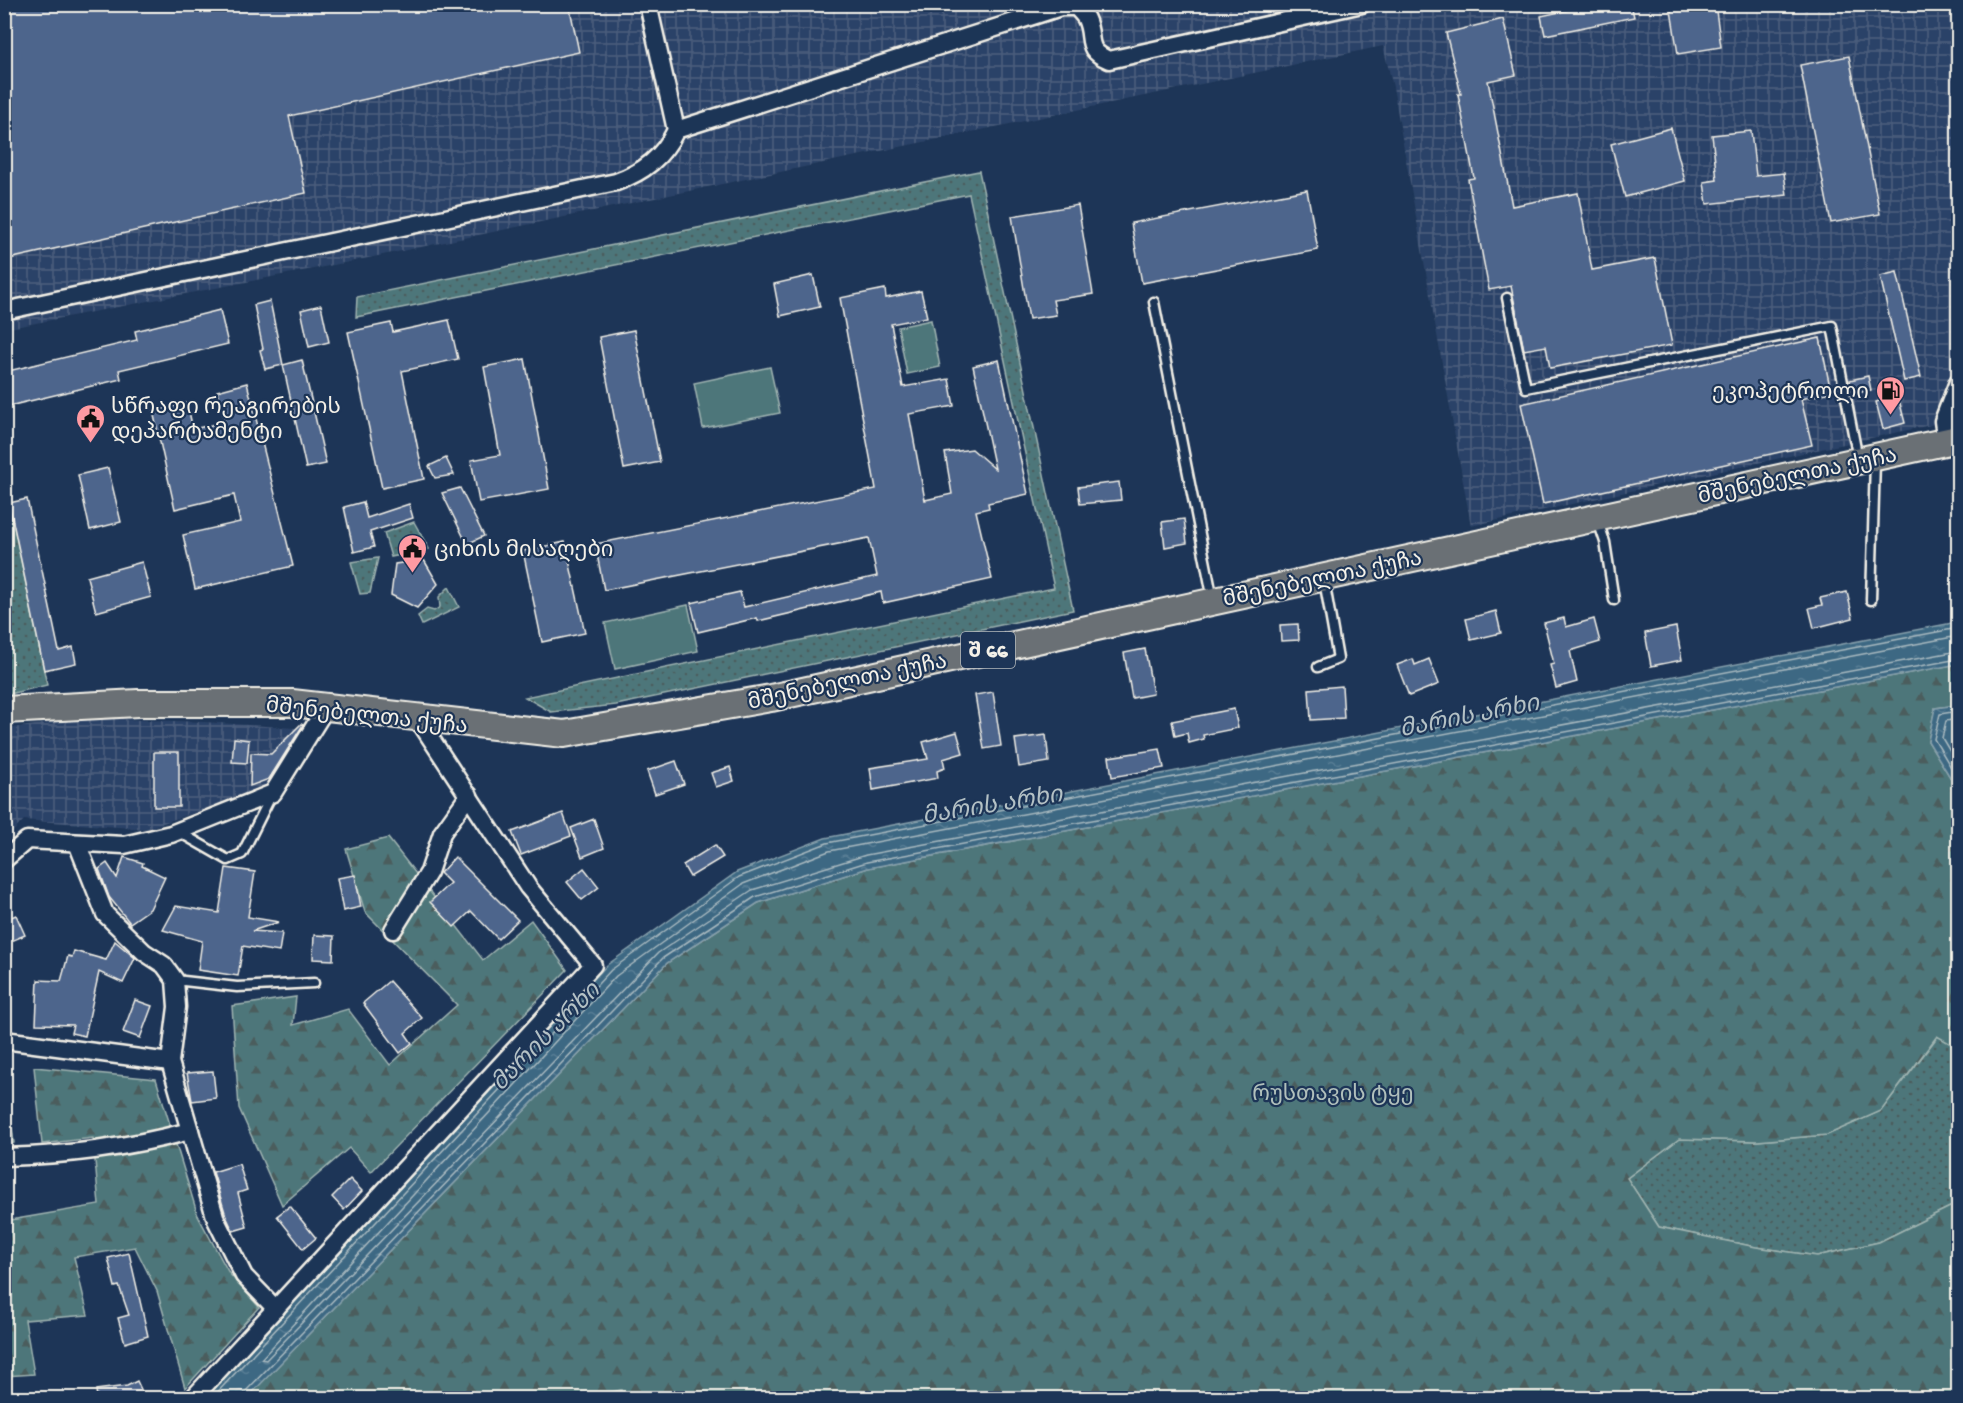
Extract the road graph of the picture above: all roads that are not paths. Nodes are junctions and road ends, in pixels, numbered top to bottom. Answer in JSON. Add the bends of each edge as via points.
{"nodes":[{"id":1,"x":648,"y":4,"type":"edge"},
{"id":2,"x":1362,"y":4,"type":"edge"},
{"id":3,"x":676,"y":130,"type":"junction"},
{"id":4,"x":1507,"y":298,"type":"dead end"},
{"id":5,"x":1154,"y":302,"type":"dead end"},
{"id":6,"x":4,"y":311,"type":"edge"},
{"id":7,"x":1959,"y":382,"type":"edge"},
{"id":8,"x":1952,"y":441,"type":"edge"},
{"id":9,"x":1867,"y":458,"type":"junction"},
{"id":10,"x":1597,"y":517,"type":"junction"},
{"id":11,"x":1323,"y":577,"type":"junction"},
{"id":12,"x":1614,"y":600,"type":"dead end"},
{"id":13,"x":1871,"y":600,"type":"dead end"},
{"id":14,"x":1213,"y":601,"type":"junction"},
{"id":15,"x":1318,"y":667,"type":"dead end"},
{"id":16,"x":327,"y":706,"type":"junction"},
{"id":17,"x":4,"y":710,"type":"edge"},
{"id":18,"x":418,"y":719,"type":"junction"},
{"id":19,"x":273,"y":793,"type":"junction"},
{"id":20,"x":469,"y":795,"type":"junction"},
{"id":21,"x":178,"y":831,"type":"junction"},
{"id":22,"x":77,"y":843,"type":"junction"},
{"id":23,"x":4,"y":860,"type":"edge"},
{"id":24,"x":393,"y":930,"type":"dead end"},
{"id":25,"x":175,"y":980,"type":"junction"},
{"id":26,"x":314,"y":983,"type":"dead end"},
{"id":27,"x":4,"y":1040,"type":"edge"},
{"id":28,"x":170,"y":1062,"type":"junction"},
{"id":29,"x":190,"y":1131,"type":"junction"},
{"id":30,"x":4,"y":1157,"type":"edge"},
{"id":31,"x":276,"y":1309,"type":"junction"},
{"id":32,"x":194,"y":1398,"type":"edge"}],
"edges":[{"from":1,"to":3,"type":"street"},
{"from":2,"to":3,"type":"street","via":[[1108,60],[1097,55],[1086,19],[1076,7],[1061,7]]},
{"from":3,"to":6,"type":"street","via":[[657,159],[638,174],[616,182]]},
{"from":4,"to":9,"type":"lane","via":[[1526,388],[1832,326]]},
{"from":5,"to":14,"type":"lane"},
{"from":7,"to":8,"type":"street","via":[[1943,421]]},
{"from":8,"to":9,"type":"main road","name":"მშენებელთა ქუჩა","number":"შ 66"},
{"from":9,"to":10,"type":"main road","name":"მშენებელთა ქუჩა","number":"შ 66"},
{"from":9,"to":13,"type":"lane"},
{"from":10,"to":11,"type":"main road","name":"მშენებელთა ქუჩა","number":"შ 66"},
{"from":10,"to":12,"type":"lane"},
{"from":11,"to":14,"type":"main road","name":"მშენებელთა ქუჩა","number":"შ 66"},
{"from":11,"to":15,"type":"lane","via":[[1338,659]]},
{"from":14,"to":18,"type":"main road","name":"მშენებელთა ქუჩა","number":"შ 66","via":[[771,698],[564,734]]},
{"from":16,"to":17,"type":"main road","name":"მშენებელთა ქუჩა","number":"შ 66","via":[[138,703]]},
{"from":16,"to":18,"type":"main road","name":"მშენებელთა ქუჩა","number":"შ 66"},
{"from":16,"to":19,"type":"street"},
{"from":18,"to":20,"type":"street"},
{"from":19,"to":21,"type":"street"},
{"from":19,"to":21,"type":"lane","via":[[242,854],[228,860]]},
{"from":20,"to":24,"type":"street","via":[[442,833],[429,872]]},
{"from":20,"to":31,"type":"street","via":[[528,886],[593,965]]},
{"from":21,"to":22,"type":"street","via":[[124,845]]},
{"from":22,"to":23,"type":"street","via":[[27,840]]},
{"from":22,"to":25,"type":"street","via":[[105,914],[144,952],[164,965]]},
{"from":25,"to":26,"type":"lane","via":[[237,987]]},
{"from":25,"to":28,"type":"street","via":[[177,1008]]},
{"from":27,"to":28,"type":"street"},
{"from":28,"to":29,"type":"street"},
{"from":29,"to":30,"type":"street","via":[[132,1146],[68,1155]]},
{"from":29,"to":31,"type":"street","via":[[216,1220],[231,1253],[244,1276]]},
{"from":31,"to":32,"type":"street"}]}
